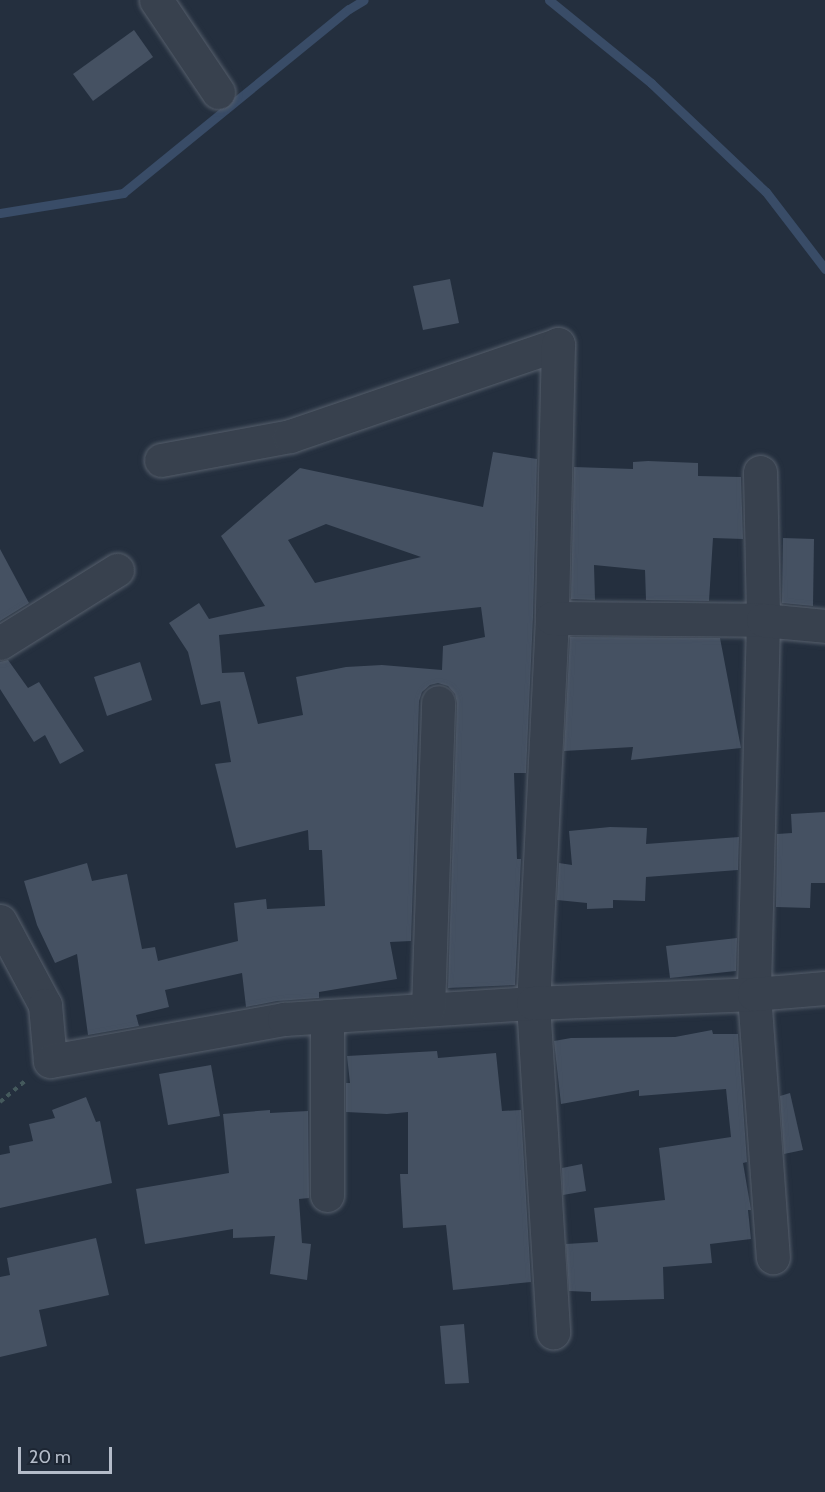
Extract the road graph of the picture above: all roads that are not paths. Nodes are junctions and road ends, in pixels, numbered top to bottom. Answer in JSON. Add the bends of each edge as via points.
{"nodes":[{"id":1,"x":156,"y":0,"type":"edge"},
{"id":2,"x":218,"y":92,"type":"dead end"},
{"id":3,"x":161,"y":460,"type":"dead end"},
{"id":4,"x":760,"y":472,"type":"dead end"},
{"id":5,"x":117,"y":570,"type":"dead end"},
{"id":6,"x":552,"y":618,"type":"junction"},
{"id":7,"x":763,"y":620,"type":"junction"},
{"id":8,"x":825,"y":626,"type":"edge"},
{"id":9,"x":0,"y":643,"type":"edge"},
{"id":10,"x":438,"y":702,"type":"dead end"},
{"id":11,"x":0,"y":921,"type":"edge"},
{"id":12,"x":825,"y":988,"type":"edge"},
{"id":13,"x":754,"y":994,"type":"junction"},
{"id":14,"x":533,"y":1003,"type":"junction"},
{"id":15,"x":428,"y":1009,"type":"junction"},
{"id":16,"x":327,"y":1016,"type":"junction"},
{"id":17,"x":327,"y":1195,"type":"dead end"},
{"id":18,"x":773,"y":1257,"type":"dead end"},
{"id":19,"x":553,"y":1332,"type":"dead end"}],
"edges":[{"from":1,"to":2,"type":"street"},
{"from":3,"to":6,"type":"street","via":[[290,436],[558,344]]},
{"from":4,"to":7,"type":"street"},
{"from":5,"to":9,"type":"street"},
{"from":6,"to":7,"type":"street"},
{"from":6,"to":14,"type":"street"},
{"from":7,"to":8,"type":"street"},
{"from":7,"to":13,"type":"street"},
{"from":10,"to":15,"type":"street"},
{"from":11,"to":16,"type":"street","via":[[45,1005],[50,1061],[284,1019]]},
{"from":12,"to":13,"type":"street"},
{"from":13,"to":14,"type":"street"},
{"from":13,"to":18,"type":"street"},
{"from":14,"to":15,"type":"street"},
{"from":14,"to":19,"type":"street"},
{"from":15,"to":16,"type":"street"},
{"from":16,"to":17,"type":"street"}]}
